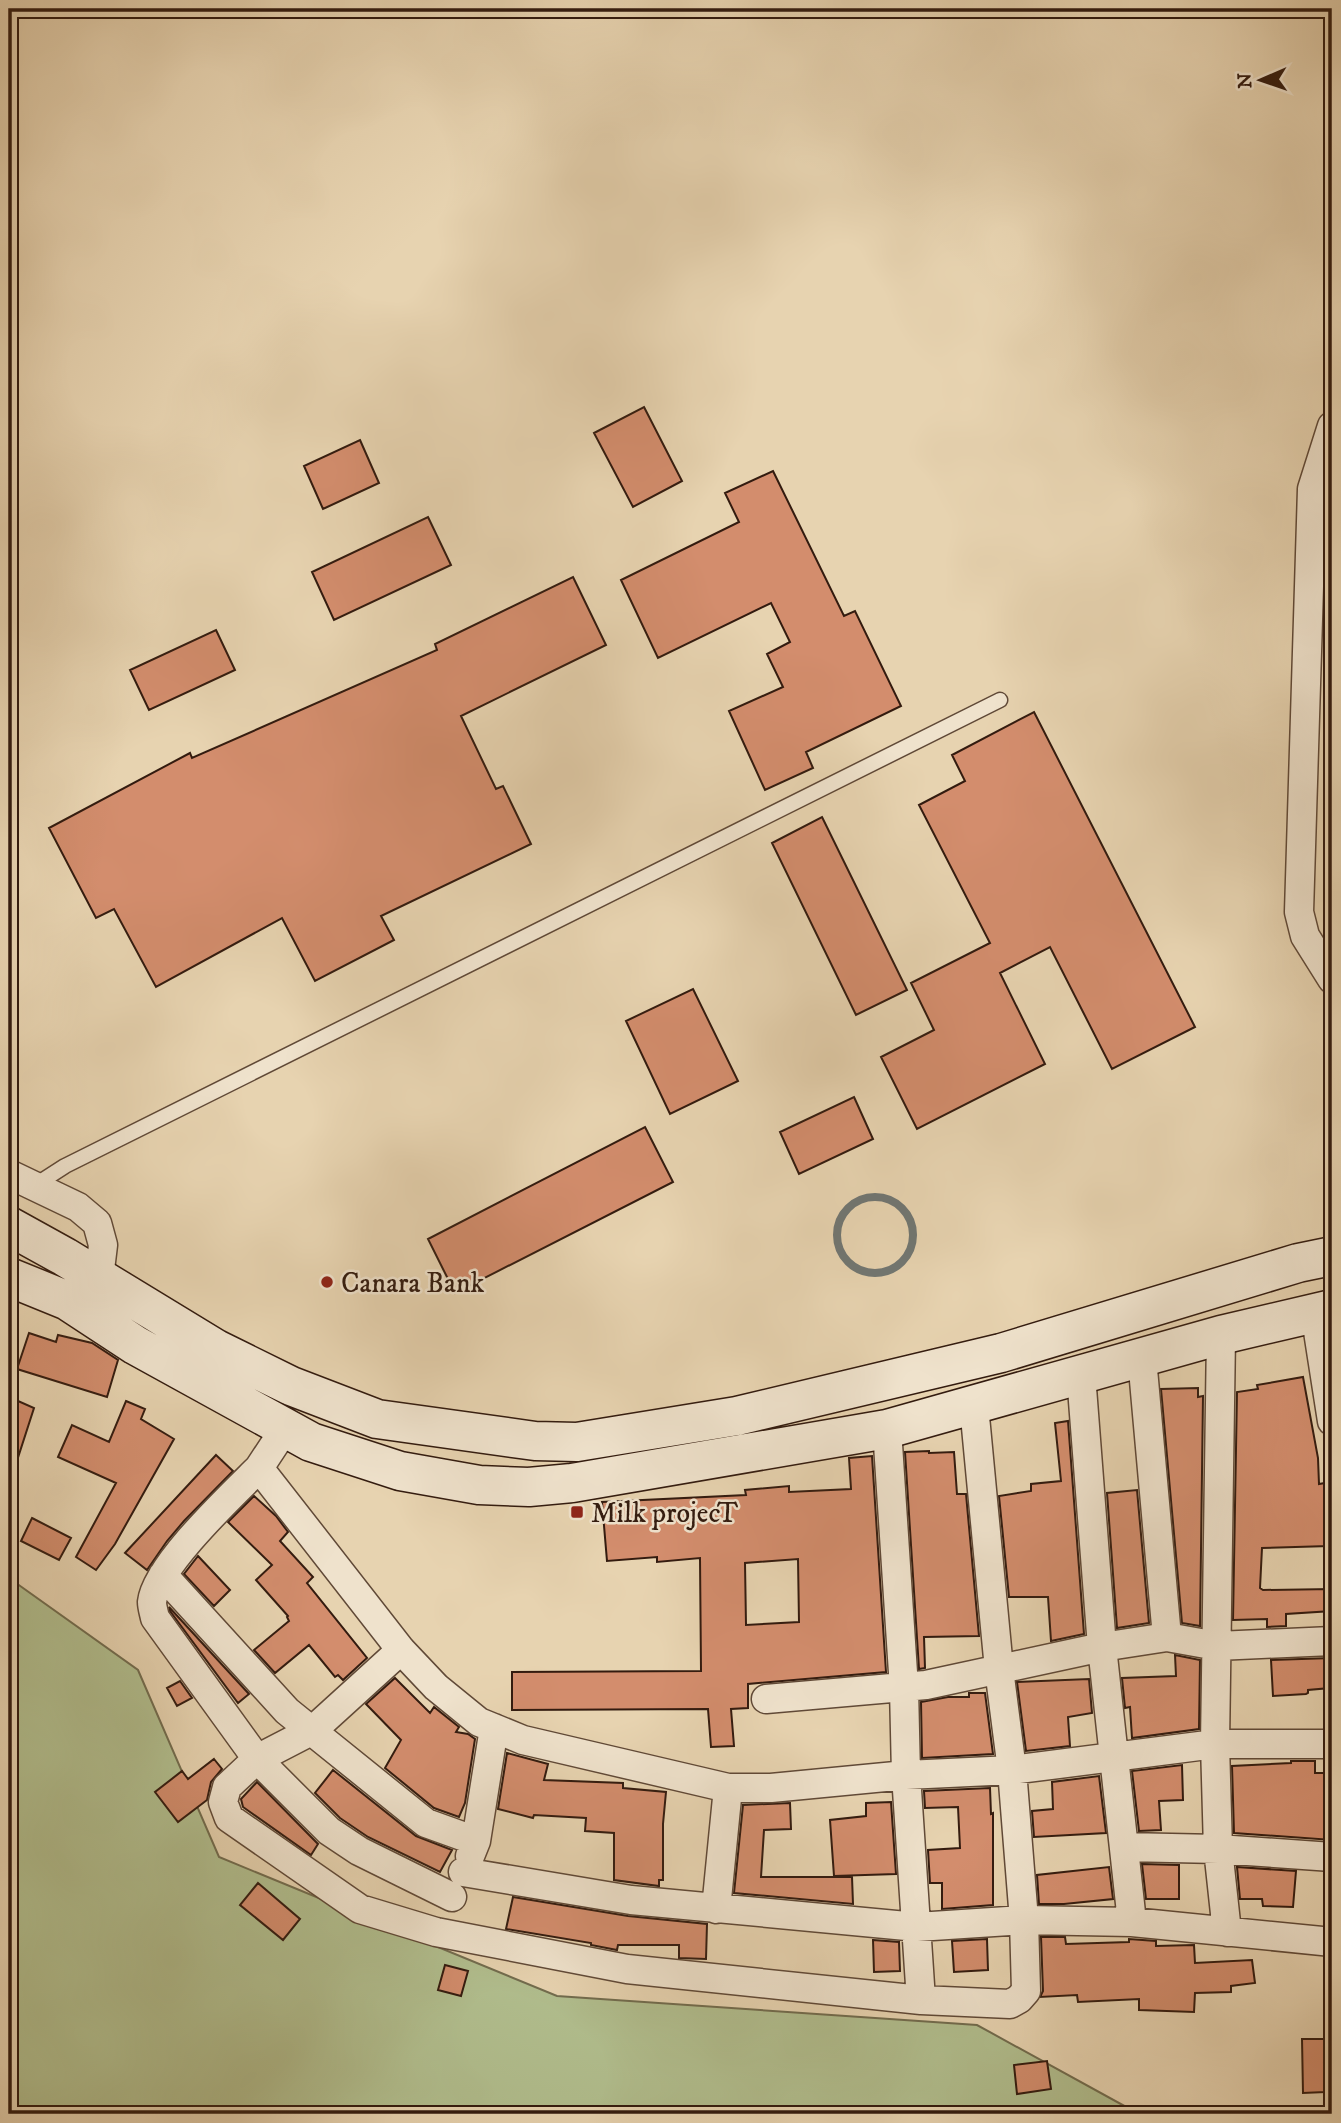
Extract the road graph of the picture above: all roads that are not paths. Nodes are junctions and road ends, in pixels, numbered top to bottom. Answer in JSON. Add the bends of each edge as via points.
{"nodes":[{"id":1,"x":1332,"y":426,"type":"edge"},
{"id":2,"x":1000,"y":700,"type":"dead end"},
{"id":3,"x":1332,"y":979,"type":"edge"},
{"id":4,"x":9,"y":1174,"type":"edge"},
{"id":5,"x":34,"y":1186,"type":"junction"},
{"id":6,"x":9,"y":1226,"type":"edge"},
{"id":7,"x":1332,"y":1256,"type":"edge"},
{"id":8,"x":9,"y":1277,"type":"edge"},
{"id":9,"x":99,"y":1278,"type":"junction"},
{"id":10,"x":1324,"y":1310,"type":"edge"},
{"id":11,"x":1221,"y":1335,"type":"junction"},
{"id":12,"x":1142,"y":1357,"type":"junction"},
{"id":13,"x":1081,"y":1375,"type":"junction"},
{"id":14,"x":974,"y":1406,"type":"junction"},
{"id":15,"x":1332,"y":1421,"type":"edge"},
{"id":16,"x":286,"y":1427,"type":"junction"},
{"id":17,"x":887,"y":1429,"type":"junction"},
{"id":18,"x":259,"y":1468,"type":"junction"},
{"id":19,"x":163,"y":1575,"type":"junction"},
{"id":20,"x":1167,"y":1637,"type":"junction"},
{"id":21,"x":1332,"y":1641,"type":"edge"},
{"id":22,"x":1217,"y":1646,"type":"junction"},
{"id":23,"x":1102,"y":1647,"type":"junction"},
{"id":24,"x":401,"y":1650,"type":"junction"},
{"id":25,"x":999,"y":1669,"type":"junction"},
{"id":26,"x":904,"y":1688,"type":"junction"},
{"id":27,"x":766,"y":1699,"type":"dead end"},
{"id":28,"x":494,"y":1728,"type":"junction"},
{"id":29,"x":313,"y":1730,"type":"junction"},
{"id":30,"x":1215,"y":1744,"type":"junction"},
{"id":31,"x":1332,"y":1744,"type":"edge"},
{"id":32,"x":1114,"y":1757,"type":"junction"},
{"id":33,"x":257,"y":1759,"type":"junction"},
{"id":34,"x":1012,"y":1770,"type":"junction"},
{"id":35,"x":906,"y":1775,"type":"junction"},
{"id":36,"x":728,"y":1788,"type":"junction"},
{"id":37,"x":476,"y":1841,"type":"junction"},
{"id":38,"x":1124,"y":1846,"type":"junction"},
{"id":39,"x":1218,"y":1849,"type":"junction"},
{"id":40,"x":1332,"y":1857,"type":"edge"},
{"id":41,"x":457,"y":1884,"type":"junction"},
{"id":42,"x":716,"y":1909,"type":"junction"},
{"id":43,"x":1024,"y":1920,"type":"junction"},
{"id":44,"x":1132,"y":1922,"type":"junction"},
{"id":45,"x":916,"y":1927,"type":"junction"},
{"id":46,"x":436,"y":1932,"type":"junction"},
{"id":47,"x":1227,"y":1933,"type":"junction"},
{"id":48,"x":1332,"y":1942,"type":"edge"},
{"id":49,"x":921,"y":2000,"type":"junction"}],
"edges":[{"from":1,"to":3,"type":"street","via":[[1312,489],[1299,912],[1305,936]]},
{"from":2,"to":5,"type":"lane","via":[[65,1166]]},
{"from":4,"to":5,"type":"street"},
{"from":5,"to":9,"type":"street","via":[[78,1207],[97,1223],[103,1245]]},
{"from":6,"to":9,"type":"street"},
{"from":7,"to":9,"type":"street","via":[[1298,1262],[1001,1353],[737,1416],[577,1442],[535,1441],[377,1419],[291,1386],[216,1349]]},
{"from":8,"to":16,"type":"street","via":[[68,1301],[135,1345]]},
{"from":10,"to":11,"type":"street"},
{"from":10,"to":15,"type":"street"},
{"from":11,"to":12,"type":"street"},
{"from":11,"to":22,"type":"street"},
{"from":12,"to":13,"type":"street"},
{"from":12,"to":20,"type":"street"},
{"from":13,"to":14,"type":"street"},
{"from":13,"to":23,"type":"street"},
{"from":14,"to":17,"type":"street"},
{"from":14,"to":25,"type":"street"},
{"from":16,"to":17,"type":"street","via":[[311,1442],[400,1471],[479,1485],[529,1487]]},
{"from":16,"to":18,"type":"street"},
{"from":17,"to":26,"type":"street"},
{"from":18,"to":19,"type":"street","via":[[203,1524]]},
{"from":18,"to":24,"type":"street"},
{"from":19,"to":29,"type":"street","via":[[286,1711]]},
{"from":19,"to":33,"type":"street","via":[[152,1605],[155,1618]]},
{"from":20,"to":22,"type":"street"},
{"from":20,"to":23,"type":"street"},
{"from":21,"to":22,"type":"street"},
{"from":22,"to":30,"type":"street"},
{"from":23,"to":25,"type":"street"},
{"from":23,"to":32,"type":"street"},
{"from":24,"to":28,"type":"street","via":[[436,1687]]},
{"from":24,"to":29,"type":"street"},
{"from":25,"to":26,"type":"street"},
{"from":25,"to":34,"type":"street"},
{"from":26,"to":27,"type":"street"},
{"from":26,"to":35,"type":"street"},
{"from":28,"to":36,"type":"street","via":[[523,1740]]},
{"from":28,"to":37,"type":"street"},
{"from":29,"to":33,"type":"street"},
{"from":29,"to":37,"type":"street","via":[[426,1823]]},
{"from":30,"to":31,"type":"street"},
{"from":30,"to":32,"type":"street"},
{"from":30,"to":39,"type":"street"},
{"from":32,"to":34,"type":"street"},
{"from":32,"to":38,"type":"street"},
{"from":33,"to":41,"type":"street","via":[[329,1831],[359,1851]]},
{"from":33,"to":46,"type":"street","via":[[227,1787],[223,1802],[229,1818],[360,1909]]},
{"from":34,"to":35,"type":"street"},
{"from":34,"to":43,"type":"street"},
{"from":35,"to":36,"type":"street"},
{"from":35,"to":45,"type":"street"},
{"from":36,"to":42,"type":"street"},
{"from":37,"to":41,"type":"street"},
{"from":38,"to":39,"type":"street"},
{"from":38,"to":44,"type":"street"},
{"from":39,"to":40,"type":"street"},
{"from":39,"to":47,"type":"street"},
{"from":41,"to":42,"type":"street"},
{"from":41,"to":46,"type":"street"},
{"from":42,"to":45,"type":"street"},
{"from":43,"to":44,"type":"street"},
{"from":43,"to":45,"type":"street"},
{"from":43,"to":49,"type":"street","via":[[1026,1991],[1019,1999],[1010,2004]]},
{"from":44,"to":47,"type":"street"},
{"from":45,"to":49,"type":"street"},
{"from":46,"to":49,"type":"street","via":[[627,1969]]},
{"from":47,"to":48,"type":"street"}]}
